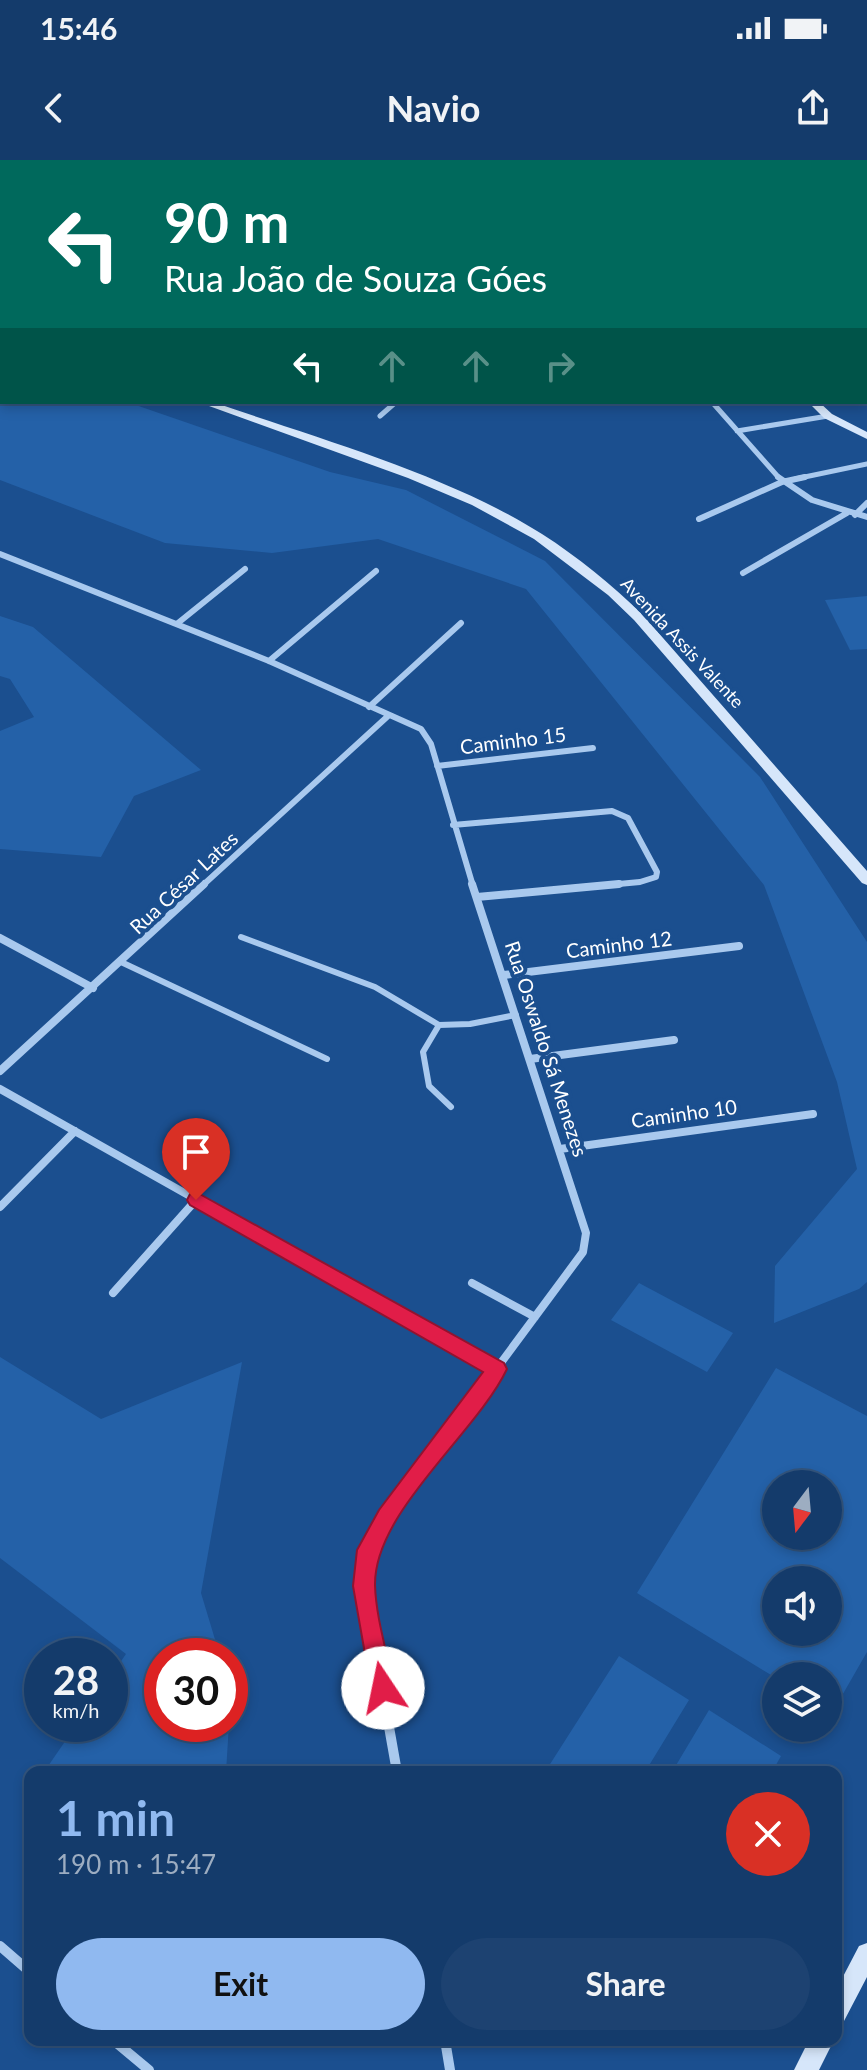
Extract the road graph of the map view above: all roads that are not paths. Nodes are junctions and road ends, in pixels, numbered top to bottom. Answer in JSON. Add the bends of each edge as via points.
{"nodes":[{"id":1,"x":209,"y":404,"type":"edge"},
{"id":2,"x":394,"y":404,"type":"edge"},
{"id":3,"x":714,"y":404,"type":"edge"},
{"id":4,"x":815,"y":404,"type":"edge"},
{"id":5,"x":380,"y":416,"type":"dead end"},
{"id":6,"x":828,"y":416,"type":"junction"},
{"id":7,"x":737,"y":431,"type":"junction"},
{"id":8,"x":867,"y":436,"type":"edge"},
{"id":9,"x":867,"y":464,"type":"edge"},
{"id":10,"x":782,"y":482,"type":"junction"},
{"id":11,"x":867,"y":503,"type":"edge"},
{"id":12,"x":847,"y":513,"type":"junction"},
{"id":13,"x":855,"y":515,"type":"junction"},
{"id":14,"x":867,"y":517,"type":"edge"},
{"id":15,"x":699,"y":519,"type":"dead end"},
{"id":16,"x":0,"y":554,"type":"edge"},
{"id":17,"x":245,"y":569,"type":"dead end"},
{"id":18,"x":376,"y":571,"type":"dead end"},
{"id":19,"x":743,"y":573,"type":"dead end"},
{"id":20,"x":178,"y":623,"type":"junction"},
{"id":21,"x":461,"y":623,"type":"dead end"},
{"id":22,"x":269,"y":661,"type":"junction"},
{"id":23,"x":369,"y":707,"type":"junction"},
{"id":24,"x":388,"y":716,"type":"junction"},
{"id":25,"x":593,"y":748,"type":"dead end"},
{"id":26,"x":437,"y":766,"type":"junction"},
{"id":27,"x":453,"y":825,"type":"junction"},
{"id":28,"x":867,"y":880,"type":"edge"},
{"id":29,"x":477,"y":897,"type":"junction"},
{"id":30,"x":241,"y":937,"type":"dead end"},
{"id":31,"x":0,"y":938,"type":"edge"},
{"id":32,"x":739,"y":946,"type":"dead end"},
{"id":33,"x":121,"y":962,"type":"junction"},
{"id":34,"x":504,"y":975,"type":"junction"},
{"id":35,"x":93,"y":988,"type":"junction"},
{"id":36,"x":516,"y":1015,"type":"junction"},
{"id":37,"x":439,"y":1025,"type":"junction"},
{"id":38,"x":674,"y":1040,"type":"dead end"},
{"id":39,"x":327,"y":1059,"type":"dead end"},
{"id":40,"x":530,"y":1059,"type":"junction"},
{"id":41,"x":0,"y":1071,"type":"edge"},
{"id":42,"x":0,"y":1089,"type":"edge"},
{"id":43,"x":451,"y":1107,"type":"dead end"},
{"id":44,"x":813,"y":1114,"type":"dead end"},
{"id":45,"x":75,"y":1131,"type":"junction"},
{"id":46,"x":560,"y":1149,"type":"junction"},
{"id":47,"x":196,"y":1200,"type":"junction"},
{"id":48,"x":0,"y":1207,"type":"edge"},
{"id":49,"x":472,"y":1283,"type":"dead end"},
{"id":50,"x":113,"y":1293,"type":"dead end"},
{"id":51,"x":535,"y":1317,"type":"junction"},
{"id":52,"x":497,"y":1369,"type":"junction"},
{"id":53,"x":396,"y":1766,"type":"edge"},
{"id":54,"x":0,"y":1946,"type":"edge"},
{"id":55,"x":867,"y":1954,"type":"edge"},
{"id":56,"x":24,"y":1967,"type":"edge"},
{"id":57,"x":842,"y":2002,"type":"edge"},
{"id":58,"x":120,"y":2046,"type":"edge"},
{"id":59,"x":446,"y":2046,"type":"edge"},
{"id":60,"x":819,"y":2046,"type":"edge"},
{"id":61,"x":149,"y":2070,"type":"edge"},
{"id":62,"x":450,"y":2070,"type":"edge"},
{"id":63,"x":806,"y":2070,"type":"edge"}],
"edges":[{"from":1,"to":28,"type":"main road","name":"Avenida Assis Valente","via":[[412,476],[538,537],[638,617]]},
{"from":2,"to":5,"type":"street"},
{"from":3,"to":7,"type":"street"},
{"from":4,"to":6,"type":"main road"},
{"from":6,"to":7,"type":"street"},
{"from":6,"to":8,"type":"main road"},
{"from":7,"to":10,"type":"street"},
{"from":9,"to":10,"type":"street"},
{"from":10,"to":12,"type":"street"},
{"from":10,"to":15,"type":"street"},
{"from":11,"to":13,"type":"street"},
{"from":12,"to":13,"type":"street"},
{"from":12,"to":19,"type":"street"},
{"from":13,"to":14,"type":"street"},
{"from":16,"to":20,"type":"street","name":"Rua Oswaldo Sá Menezes"},
{"from":17,"to":20,"type":"street"},
{"from":18,"to":22,"type":"street"},
{"from":20,"to":22,"type":"street","name":"Rua Oswaldo Sá Menezes"},
{"from":21,"to":23,"type":"street"},
{"from":22,"to":23,"type":"street","name":"Rua Oswaldo Sá Menezes"},
{"from":23,"to":24,"type":"street","name":"Rua Oswaldo Sá Menezes"},
{"from":24,"to":26,"type":"street","name":"Rua Oswaldo Sá Menezes","via":[[421,729]]},
{"from":24,"to":33,"type":"street","name":"Rua César Lates"},
{"from":25,"to":26,"type":"street","name":"Caminho 15"},
{"from":26,"to":27,"type":"street","name":"Rua Oswaldo Sá Menezes"},
{"from":27,"to":29,"type":"street","name":"Rua Oswaldo Sá Menezes"},
{"from":27,"to":29,"type":"street","via":[[602,810],[628,818],[657,872],[650,880]]},
{"from":29,"to":34,"type":"street","name":"Rua Oswaldo Sá Menezes"},
{"from":30,"to":37,"type":"lane","via":[[375,987]]},
{"from":31,"to":35,"type":"street"},
{"from":32,"to":34,"type":"street","name":"Caminho 12"},
{"from":33,"to":35,"type":"street","name":"Rua César Lates"},
{"from":33,"to":39,"type":"lane"},
{"from":34,"to":36,"type":"street","name":"Rua Oswaldo Sá Menezes"},
{"from":35,"to":41,"type":"street","name":"Rua César Lates"},
{"from":36,"to":37,"type":"lane"},
{"from":36,"to":40,"type":"street","name":"Rua Oswaldo Sá Menezes"},
{"from":37,"to":43,"type":"lane","via":[[423,1052],[429,1086]]},
{"from":38,"to":40,"type":"street"},
{"from":40,"to":46,"type":"street","name":"Rua Oswaldo Sá Menezes"},
{"from":42,"to":45,"type":"street"},
{"from":44,"to":46,"type":"street","name":"Caminho 10"},
{"from":45,"to":47,"type":"street"},
{"from":45,"to":48,"type":"street"},
{"from":46,"to":51,"type":"street","name":"Rua Oswaldo Sá Menezes","via":[[586,1233],[583,1252]]},
{"from":47,"to":50,"type":"street"},
{"from":47,"to":52,"type":"street"},
{"from":49,"to":51,"type":"street"},
{"from":51,"to":52,"type":"street","name":"Rua Oswaldo Sá Menezes"},
{"from":52,"to":53,"type":"street","name":"Rua Oswaldo Sá Menezes","via":[[368,1550],[364,1586]]},
{"from":54,"to":56,"type":"street"},
{"from":55,"to":57,"type":"main road"},
{"from":58,"to":61,"type":"street"},
{"from":59,"to":62,"type":"street"},
{"from":60,"to":63,"type":"main road"}]}
